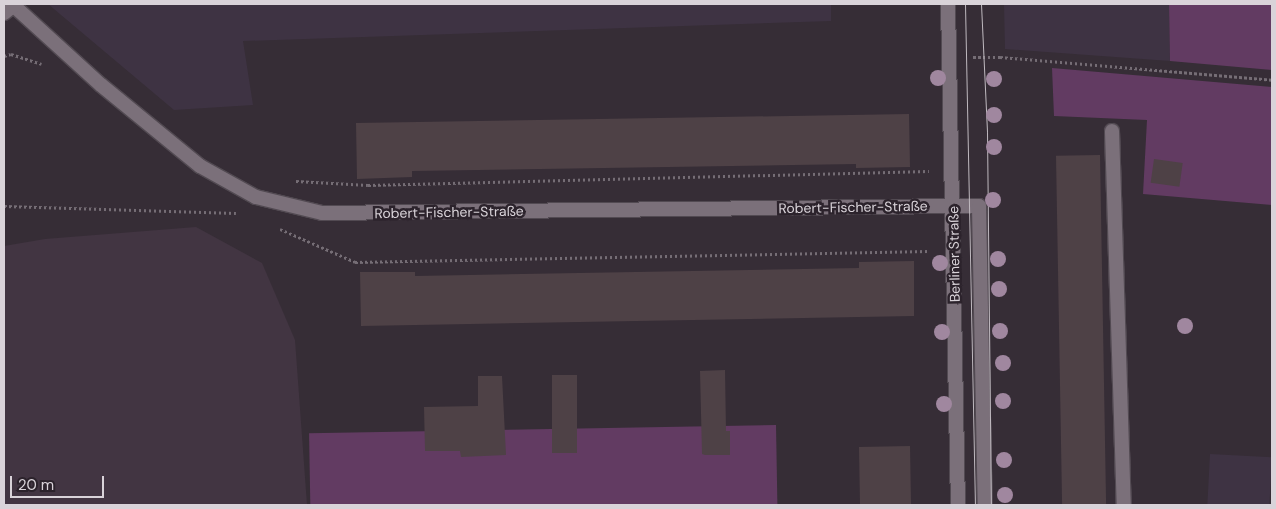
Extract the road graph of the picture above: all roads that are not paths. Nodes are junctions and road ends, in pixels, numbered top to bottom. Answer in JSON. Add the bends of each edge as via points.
{"nodes":[{"id":1,"x":948,"y":4,"type":"edge"},
{"id":2,"x":10,"y":7,"type":"edge"},
{"id":3,"x":1112,"y":131,"type":"dead end"},
{"id":4,"x":954,"y":206,"type":"junction"},
{"id":5,"x":958,"y":505,"type":"edge"},
{"id":6,"x":985,"y":505,"type":"edge"},
{"id":7,"x":1124,"y":505,"type":"edge"}],
"edges":[{"from":1,"to":4,"type":"street","name":"Berliner Straße"},
{"from":2,"to":4,"type":"street","name":"Robert-Fischer-Straße","via":[[200,166],[256,197],[322,213]]},
{"from":3,"to":7,"type":"street"},
{"from":4,"to":5,"type":"street","name":"Berliner Straße"},
{"from":4,"to":6,"type":"street","name":"Robert-Fischer-Straße","via":[[979,206]]}]}
